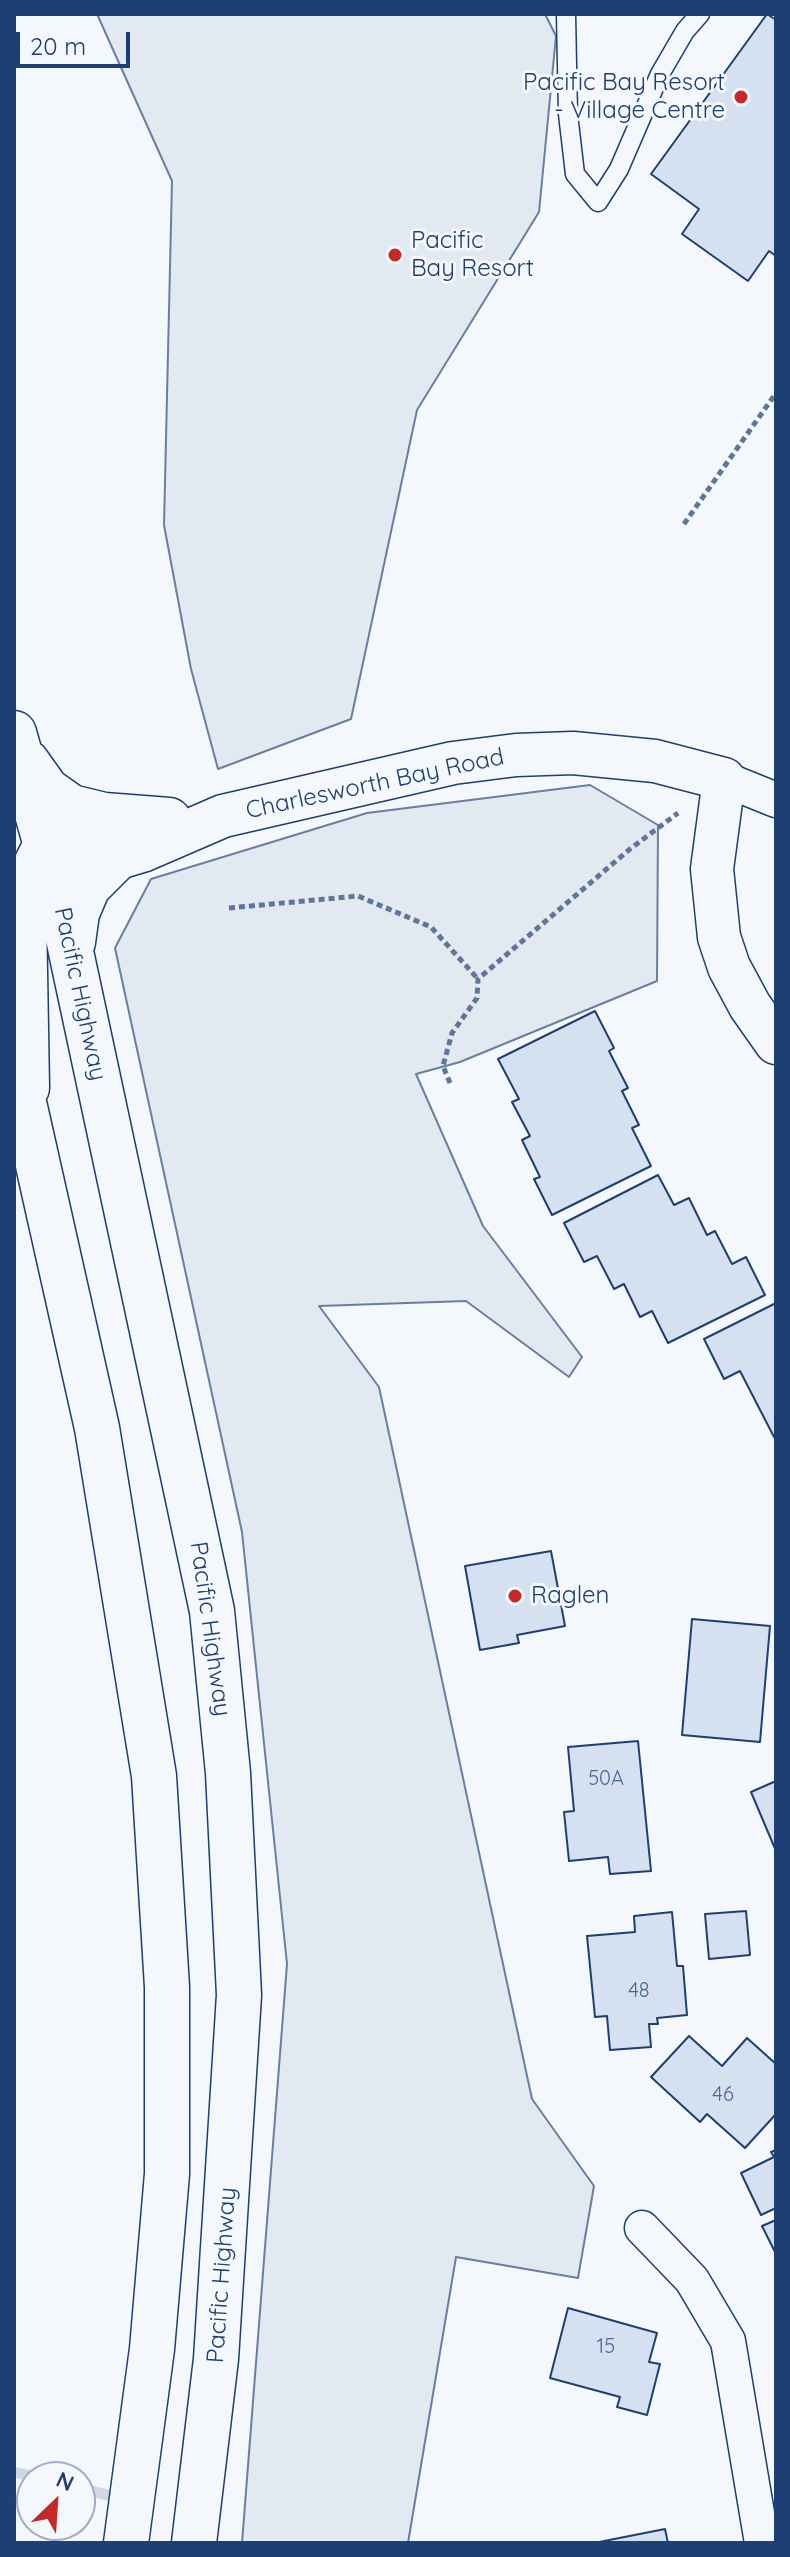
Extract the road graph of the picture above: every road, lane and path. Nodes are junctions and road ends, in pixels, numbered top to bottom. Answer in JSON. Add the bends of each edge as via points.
{"nodes":[{"id":1,"x":566,"y":14,"type":"edge"},
{"id":2,"x":700,"y":14,"type":"edge"},
{"id":3,"x":776,"y":393,"type":"edge"},
{"id":4,"x":684,"y":524,"type":"dead end"},
{"id":5,"x":17,"y":741,"type":"edge"},
{"id":6,"x":724,"y":779,"type":"junction"},
{"id":7,"x":776,"y":800,"type":"edge"},
{"id":8,"x":223,"y":816,"type":"junction"},
{"id":9,"x":169,"y":820,"type":"junction"},
{"id":10,"x":630,"y":849,"type":"dead end"},
{"id":11,"x":38,"y":856,"type":"edge"},
{"id":12,"x":117,"y":858,"type":"junction"},
{"id":13,"x":229,"y":908,"type":"dead end"},
{"id":14,"x":72,"y":956,"type":"junction"},
{"id":15,"x":478,"y":979,"type":"junction"},
{"id":16,"x":776,"y":1043,"type":"edge"},
{"id":17,"x":14,"y":1058,"type":"edge"},
{"id":18,"x":450,"y":1083,"type":"dead end"},
{"id":19,"x":27,"y":1114,"type":"junction"},
{"id":20,"x":642,"y":2228,"type":"dead end"},
{"id":21,"x":126,"y":2543,"type":"edge"},
{"id":22,"x":194,"y":2543,"type":"edge"},
{"id":23,"x":762,"y":2543,"type":"edge"}],
"edges":[{"from":1,"to":2,"type":"lane","via":[[575,174],[598,202],[613,181],[660,74]]},
{"from":3,"to":4,"type":"path"},
{"from":5,"to":9,"type":"highway","via":[[47,790],[71,807]]},
{"from":5,"to":11,"type":"highway","name":"Pacific Highway"},
{"from":6,"to":7,"type":"street"},
{"from":6,"to":8,"type":"street","name":"Charlesworth Bay Road","via":[[630,758],[516,755],[386,777]]},
{"from":6,"to":16,"type":"street","via":[[712,869],[719,937],[750,1006]]},
{"from":8,"to":9,"type":"street","name":"Charlesworth Bay Road"},
{"from":8,"to":12,"type":"street","name":"Charlesworth Bay Road"},
{"from":9,"to":11,"type":"street","name":"Charlesworth Bay Road","via":[[119,826]]},
{"from":10,"to":15,"type":"path"},
{"from":11,"to":12,"type":"street","name":"Charlesworth Bay Road"},
{"from":11,"to":14,"type":"highway","name":"Pacific Highway"},
{"from":11,"to":19,"type":"highway","via":[[24,913]]},
{"from":12,"to":14,"type":"highway","via":[[88,887],[77,913]]},
{"from":13,"to":15,"type":"path","via":[[358,896],[431,927]]},
{"from":14,"to":22,"type":"highway","name":"Pacific Highway","via":[[212,1611],[228,1773],[239,1995],[216,2359]]},
{"from":15,"to":18,"type":"path","via":[[477,998],[452,1033],[443,1066]]},
{"from":17,"to":19,"type":"highway"},
{"from":19,"to":21,"type":"highway","via":[[97,1428],[154,1776],[167,1987],[167,2174],[152,2349]]},
{"from":20,"to":23,"type":"street","via":[[692,2280],[728,2341]]}]}
